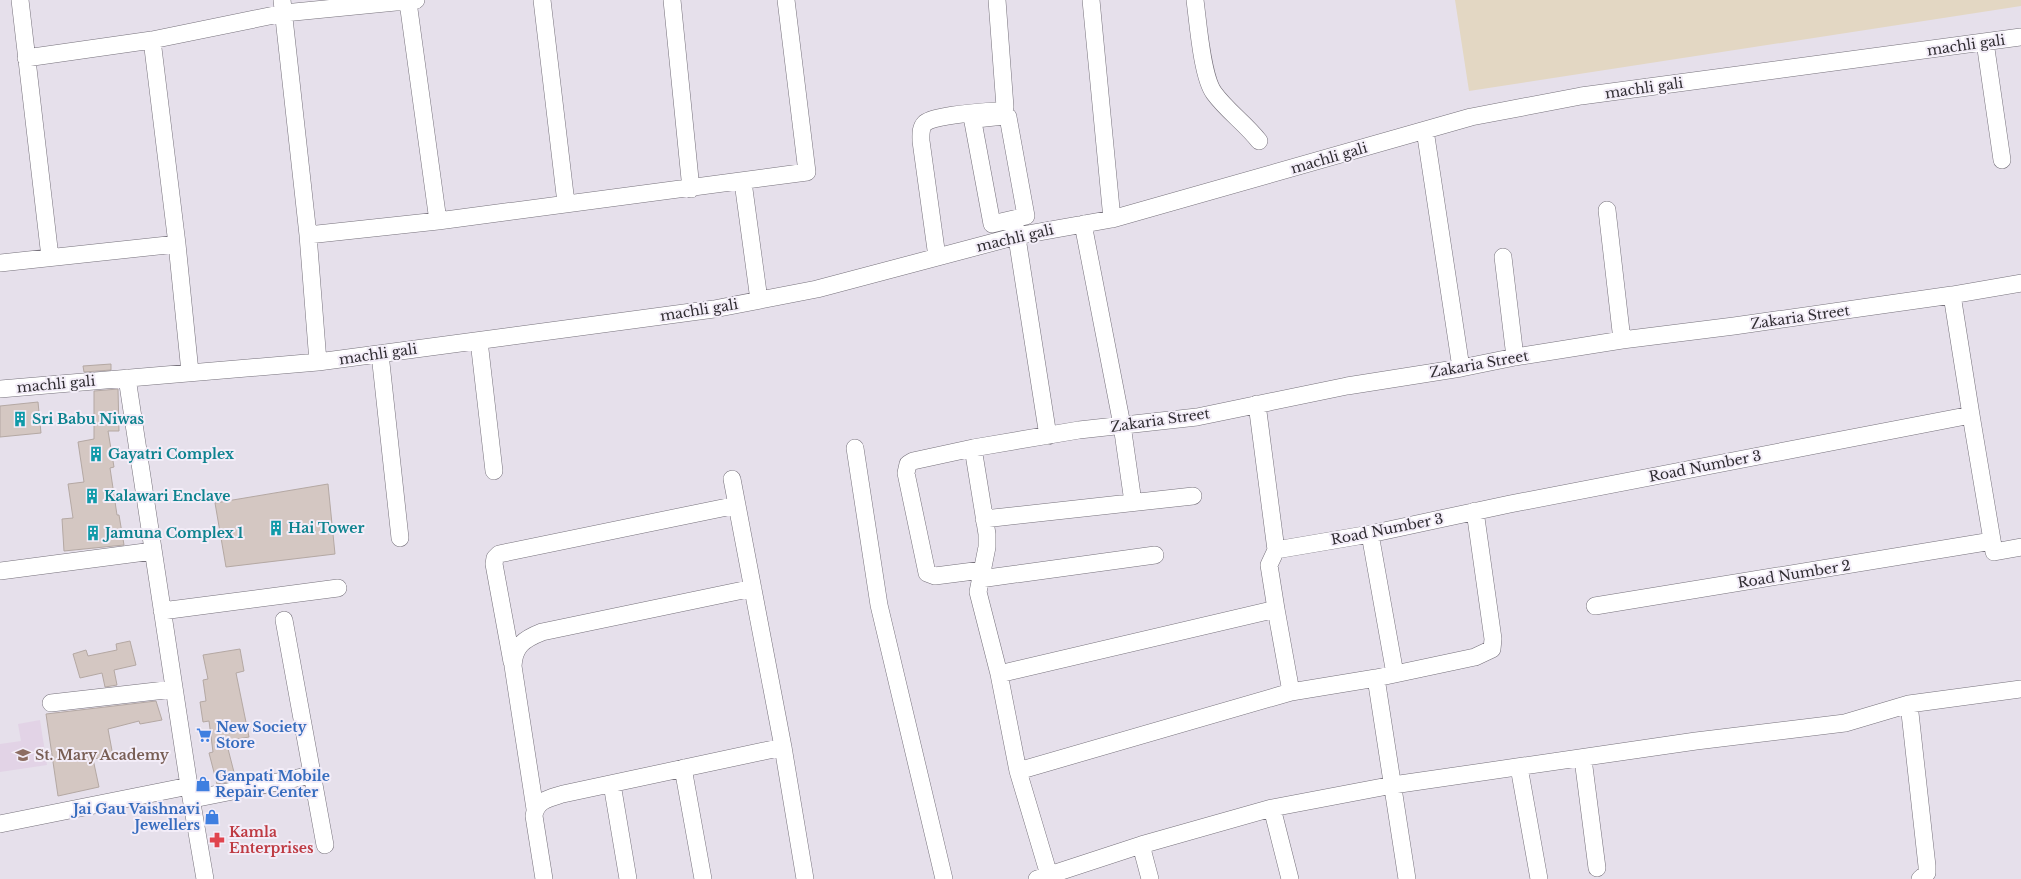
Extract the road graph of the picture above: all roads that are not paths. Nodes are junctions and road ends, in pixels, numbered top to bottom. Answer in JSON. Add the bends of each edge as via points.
{"nodes":[{"id":1,"x":20,"y":0,"type":"edge"},
{"id":2,"x":542,"y":0,"type":"edge"},
{"id":3,"x":672,"y":0,"type":"edge"},
{"id":4,"x":786,"y":0,"type":"edge"},
{"id":5,"x":997,"y":0,"type":"edge"},
{"id":6,"x":1091,"y":0,"type":"edge"},
{"id":7,"x":1194,"y":0,"type":"edge"},
{"id":8,"x":412,"y":1,"type":"edge"},
{"id":9,"x":283,"y":6,"type":"edge"},
{"id":10,"x":2021,"y":37,"type":"edge"},
{"id":11,"x":152,"y":40,"type":"junction"},
{"id":12,"x":1985,"y":42,"type":"junction"},
{"id":13,"x":26,"y":58,"type":"junction"},
{"id":14,"x":998,"y":114,"type":"junction"},
{"id":15,"x":1425,"y":130,"type":"junction"},
{"id":16,"x":1258,"y":141,"type":"dead end"},
{"id":17,"x":2002,"y":160,"type":"dead end"},
{"id":18,"x":743,"y":182,"type":"junction"},
{"id":19,"x":691,"y":189,"type":"junction"},
{"id":20,"x":566,"y":203,"type":"junction"},
{"id":21,"x":1607,"y":210,"type":"dead end"},
{"id":22,"x":1112,"y":219,"type":"junction"},
{"id":23,"x":438,"y":221,"type":"junction"},
{"id":24,"x":1083,"y":224,"type":"junction"},
{"id":25,"x":1016,"y":228,"type":"junction"},
{"id":26,"x":308,"y":235,"type":"junction"},
{"id":27,"x":177,"y":244,"type":"junction"},
{"id":28,"x":937,"y":257,"type":"junction"},
{"id":29,"x":50,"y":258,"type":"junction"},
{"id":30,"x":1503,"y":258,"type":"dead end"},
{"id":31,"x":0,"y":263,"type":"edge"},
{"id":32,"x":2021,"y":283,"type":"edge"},
{"id":33,"x":1952,"y":295,"type":"junction"},
{"id":34,"x":759,"y":300,"type":"junction"},
{"id":35,"x":478,"y":340,"type":"junction"},
{"id":36,"x":1622,"y":340,"type":"junction"},
{"id":37,"x":380,"y":354,"type":"junction"},
{"id":38,"x":1515,"y":357,"type":"junction"},
{"id":39,"x":318,"y":362,"type":"junction"},
{"id":40,"x":1461,"y":368,"type":"junction"},
{"id":41,"x":190,"y":372,"type":"junction"},
{"id":42,"x":127,"y":378,"type":"junction"},
{"id":43,"x":0,"y":389,"type":"edge"},
{"id":44,"x":1258,"y":404,"type":"junction"},
{"id":45,"x":1971,"y":415,"type":"junction"},
{"id":46,"x":1122,"y":425,"type":"junction"},
{"id":47,"x":1048,"y":436,"type":"junction"},
{"id":48,"x":855,"y":448,"type":"dead end"},
{"id":49,"x":973,"y":448,"type":"junction"},
{"id":50,"x":494,"y":471,"type":"dead end"},
{"id":51,"x":732,"y":479,"type":"dead end"},
{"id":52,"x":1193,"y":496,"type":"dead end"},
{"id":53,"x":1133,"y":502,"type":"junction"},
{"id":54,"x":737,"y":505,"type":"junction"},
{"id":55,"x":1475,"y":512,"type":"junction"},
{"id":56,"x":984,"y":519,"type":"junction"},
{"id":57,"x":1370,"y":534,"type":"junction"},
{"id":58,"x":400,"y":538,"type":"dead end"},
{"id":59,"x":1992,"y":541,"type":"junction"},
{"id":60,"x":2021,"y":547,"type":"edge"},
{"id":61,"x":1276,"y":550,"type":"junction"},
{"id":62,"x":153,"y":551,"type":"junction"},
{"id":63,"x":1155,"y":555,"type":"dead end"},
{"id":64,"x":0,"y":571,"type":"edge"},
{"id":65,"x":981,"y":575,"type":"junction"},
{"id":66,"x":338,"y":588,"type":"dead end"},
{"id":67,"x":753,"y":588,"type":"junction"},
{"id":68,"x":1596,"y":606,"type":"dead end"},
{"id":69,"x":1276,"y":608,"type":"junction"},
{"id":70,"x":162,"y":611,"type":"junction"},
{"id":71,"x":284,"y":620,"type":"dead end"},
{"id":72,"x":513,"y":666,"type":"junction"},
{"id":73,"x":999,"y":674,"type":"junction"},
{"id":74,"x":1394,"y":674,"type":"junction"},
{"id":75,"x":1376,"y":678,"type":"junction"},
{"id":76,"x":174,"y":689,"type":"junction"},
{"id":77,"x":2021,"y":689,"type":"edge"},
{"id":78,"x":1291,"y":692,"type":"junction"},
{"id":79,"x":51,"y":703,"type":"dead end"},
{"id":80,"x":1909,"y":704,"type":"junction"},
{"id":81,"x":783,"y":747,"type":"junction"},
{"id":82,"x":1583,"y":759,"type":"junction"},
{"id":83,"x":1519,"y":767,"type":"junction"},
{"id":84,"x":683,"y":768,"type":"junction"},
{"id":85,"x":1018,"y":771,"type":"junction"},
{"id":86,"x":312,"y":775,"type":"junction"},
{"id":87,"x":612,"y":784,"type":"junction"},
{"id":88,"x":1393,"y":785,"type":"junction"},
{"id":89,"x":191,"y":792,"type":"junction"},
{"id":90,"x":1272,"y":808,"type":"junction"},
{"id":91,"x":535,"y":809,"type":"junction"},
{"id":92,"x":0,"y":824,"type":"edge"},
{"id":93,"x":325,"y":845,"type":"dead end"},
{"id":94,"x":1141,"y":845,"type":"junction"},
{"id":95,"x":1597,"y":868,"type":"dead end"},
{"id":96,"x":1043,"y":877,"type":"edge"},
{"id":97,"x":205,"y":879,"type":"edge"},
{"id":98,"x":544,"y":879,"type":"edge"},
{"id":99,"x":628,"y":879,"type":"edge"},
{"id":100,"x":702,"y":879,"type":"edge"},
{"id":101,"x":805,"y":879,"type":"edge"},
{"id":102,"x":944,"y":879,"type":"edge"},
{"id":103,"x":1150,"y":879,"type":"edge"},
{"id":104,"x":1290,"y":879,"type":"edge"},
{"id":105,"x":1407,"y":879,"type":"edge"},
{"id":106,"x":1539,"y":879,"type":"edge"},
{"id":107,"x":1920,"y":879,"type":"edge"}],
"edges":[{"from":1,"to":13,"type":"street"},
{"from":2,"to":20,"type":"street"},
{"from":3,"to":19,"type":"street"},
{"from":4,"to":18,"type":"street","via":[[807,172]]},
{"from":5,"to":14,"type":"street","via":[[1005,108]]},
{"from":6,"to":22,"type":"street"},
{"from":7,"to":16,"type":"street","via":[[1209,86]]},
{"from":8,"to":9,"type":"street"},
{"from":8,"to":23,"type":"street"},
{"from":9,"to":11,"type":"street"},
{"from":9,"to":26,"type":"street"},
{"from":10,"to":12,"type":"street","name":"machli gali"},
{"from":11,"to":13,"type":"street"},
{"from":11,"to":27,"type":"street"},
{"from":12,"to":15,"type":"street","name":"machli gali","via":[[1581,96],[1471,117]]},
{"from":12,"to":17,"type":"street"},
{"from":13,"to":29,"type":"street"},
{"from":14,"to":25,"type":"street","via":[[1008,117],[1026,216]]},
{"from":14,"to":25,"type":"street","via":[[973,122],[990,222]]},
{"from":14,"to":28,"type":"street","via":[[940,118],[925,123],[922,127]]},
{"from":15,"to":22,"type":"street","name":"machli gali"},
{"from":15,"to":40,"type":"street"},
{"from":18,"to":19,"type":"street"},
{"from":18,"to":34,"type":"street"},
{"from":19,"to":20,"type":"street"},
{"from":20,"to":23,"type":"street"},
{"from":21,"to":36,"type":"street"},
{"from":22,"to":24,"type":"street","name":"machli gali"},
{"from":23,"to":26,"type":"street"},
{"from":24,"to":25,"type":"street","name":"machli gali"},
{"from":24,"to":46,"type":"street"},
{"from":25,"to":28,"type":"street","name":"machli gali"},
{"from":25,"to":47,"type":"street"},
{"from":26,"to":39,"type":"street"},
{"from":27,"to":29,"type":"street"},
{"from":27,"to":41,"type":"street"},
{"from":28,"to":34,"type":"street","name":"machli gali","via":[[817,289]]},
{"from":29,"to":31,"type":"street"},
{"from":30,"to":38,"type":"street"},
{"from":32,"to":33,"type":"street","name":"Zakaria Street"},
{"from":33,"to":36,"type":"street","name":"Zakaria Street"},
{"from":33,"to":45,"type":"street"},
{"from":34,"to":35,"type":"street","name":"machli gali","via":[[714,309]]},
{"from":35,"to":37,"type":"street","name":"machli gali"},
{"from":35,"to":50,"type":"street"},
{"from":36,"to":38,"type":"street","name":"Zakaria Street"},
{"from":37,"to":39,"type":"street","name":"machli gali"},
{"from":37,"to":58,"type":"street"},
{"from":38,"to":40,"type":"street","name":"Zakaria Street"},
{"from":39,"to":41,"type":"street","name":"machli gali"},
{"from":40,"to":44,"type":"street","name":"Zakaria Street","via":[[1347,386]]},
{"from":41,"to":42,"type":"street","name":"machli gali"},
{"from":42,"to":43,"type":"street","name":"machli gali"},
{"from":42,"to":62,"type":"street"},
{"from":44,"to":46,"type":"street","name":"Zakaria Street","via":[[1197,417]]},
{"from":44,"to":61,"type":"street"},
{"from":45,"to":55,"type":"street","name":"Road Number 3"},
{"from":45,"to":59,"type":"street"},
{"from":46,"to":47,"type":"street","name":"Zakaria Street"},
{"from":46,"to":53,"type":"street"},
{"from":47,"to":49,"type":"street","name":"Zakaria Street"},
{"from":48,"to":102,"type":"street","via":[[879,605]]},
{"from":49,"to":56,"type":"street"},
{"from":49,"to":65,"type":"street","name":"Zakaria Street","via":[[913,461],[908,464],[906,473],[927,573],[936,576]]},
{"from":51,"to":54,"type":"street"},
{"from":52,"to":53,"type":"street"},
{"from":53,"to":56,"type":"street"},
{"from":54,"to":67,"type":"street"},
{"from":54,"to":72,"type":"street","via":[[499,554],[494,564]]},
{"from":55,"to":57,"type":"street","name":"Road Number 3"},
{"from":55,"to":74,"type":"street","via":[[1493,639],[1492,649],[1475,657]]},
{"from":56,"to":65,"type":"street","via":[[987,547]]},
{"from":57,"to":61,"type":"street","name":"Road Number 3"},
{"from":57,"to":74,"type":"street"},
{"from":59,"to":60,"type":"street","via":[[1994,552]]},
{"from":59,"to":68,"type":"street","name":"Road Number 2"},
{"from":61,"to":69,"type":"street","via":[[1269,565]]},
{"from":62,"to":64,"type":"street"},
{"from":62,"to":70,"type":"street"},
{"from":63,"to":65,"type":"street"},
{"from":65,"to":73,"type":"street","via":[[979,599]]},
{"from":66,"to":70,"type":"street"},
{"from":67,"to":72,"type":"street","via":[[542,632],[523,641],[517,648]]},
{"from":67,"to":81,"type":"street"},
{"from":69,"to":73,"type":"street"},
{"from":69,"to":78,"type":"street"},
{"from":70,"to":76,"type":"street"},
{"from":71,"to":86,"type":"street"},
{"from":72,"to":91,"type":"street"},
{"from":73,"to":85,"type":"street"},
{"from":74,"to":75,"type":"street"},
{"from":75,"to":78,"type":"street"},
{"from":75,"to":88,"type":"street"},
{"from":76,"to":79,"type":"street"},
{"from":76,"to":89,"type":"street"},
{"from":77,"to":80,"type":"street"},
{"from":78,"to":85,"type":"street"},
{"from":80,"to":82,"type":"street","via":[[1845,723],[1696,741]]},
{"from":80,"to":107,"type":"street","via":[[1927,866],[1927,873]]},
{"from":81,"to":84,"type":"street"},
{"from":81,"to":101,"type":"street"},
{"from":82,"to":83,"type":"street"},
{"from":82,"to":95,"type":"street"},
{"from":83,"to":88,"type":"street"},
{"from":83,"to":106,"type":"street"},
{"from":84,"to":87,"type":"street"},
{"from":84,"to":100,"type":"street"},
{"from":85,"to":96,"type":"street"},
{"from":86,"to":89,"type":"street"},
{"from":86,"to":93,"type":"street"},
{"from":87,"to":91,"type":"street","via":[[551,798],[543,801]]},
{"from":87,"to":99,"type":"street"},
{"from":88,"to":90,"type":"street"},
{"from":88,"to":105,"type":"street"},
{"from":89,"to":92,"type":"street"},
{"from":89,"to":97,"type":"street"},
{"from":90,"to":94,"type":"street"},
{"from":90,"to":104,"type":"street"},
{"from":91,"to":98,"type":"street"},
{"from":94,"to":96,"type":"street"},
{"from":94,"to":103,"type":"street"}]}
